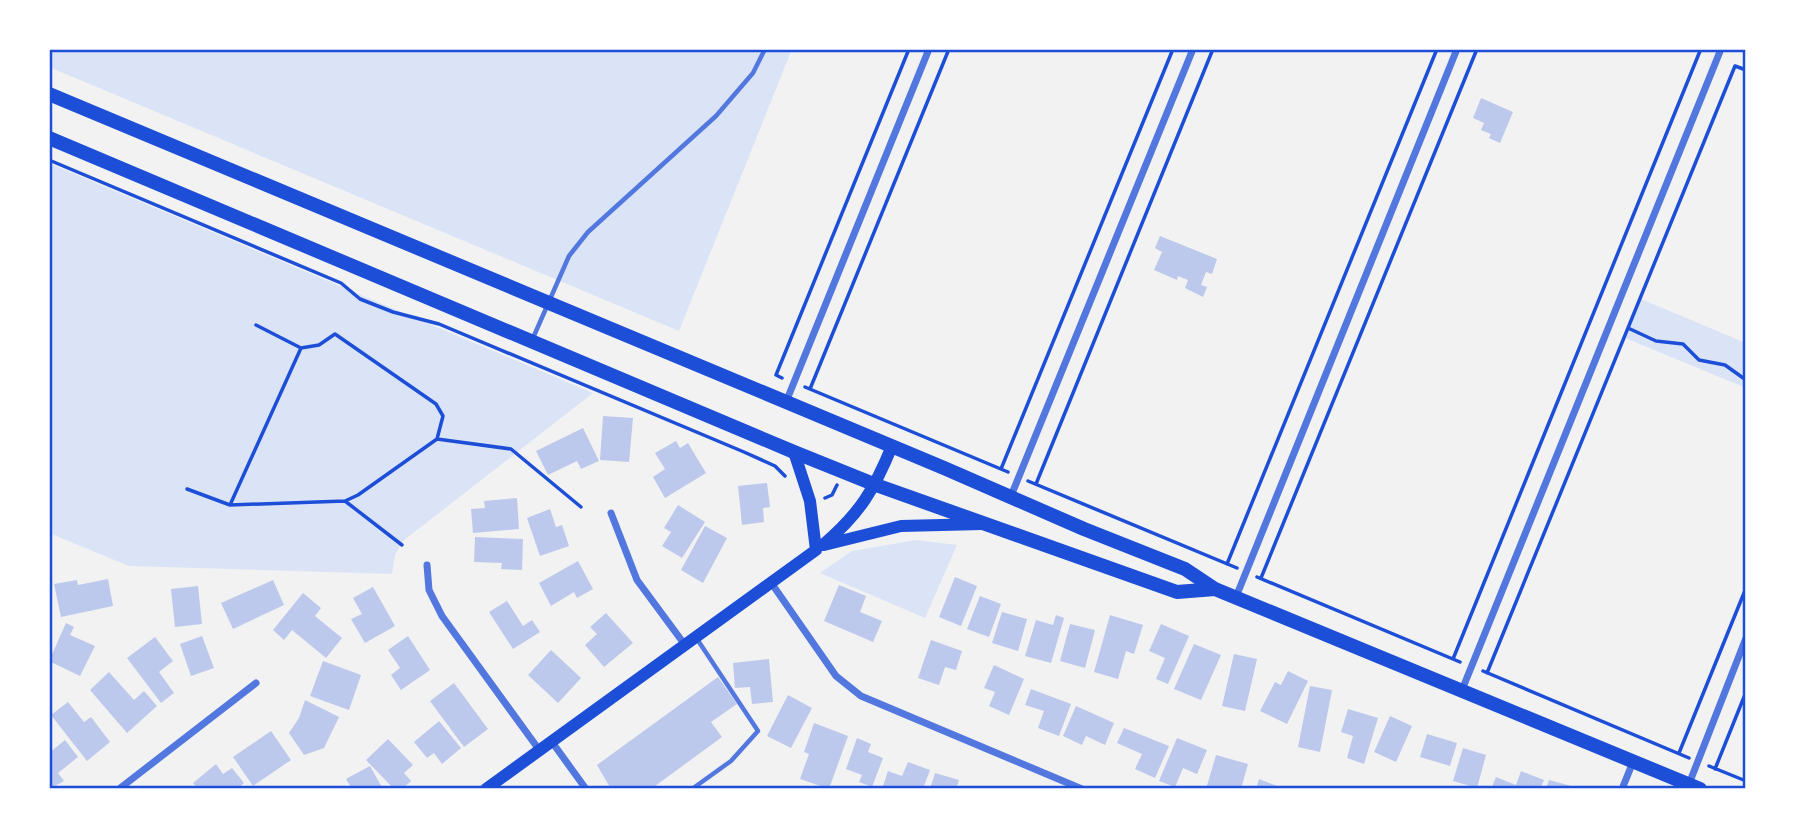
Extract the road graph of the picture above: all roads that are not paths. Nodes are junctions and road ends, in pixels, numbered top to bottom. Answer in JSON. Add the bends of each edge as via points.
{"nodes":[{"id":1,"x":765,"y":49,"type":"edge"},
{"id":2,"x":929,"y":49,"type":"edge"},
{"id":3,"x":1193,"y":49,"type":"edge"},
{"id":4,"x":1457,"y":49,"type":"edge"},
{"id":5,"x":1721,"y":49,"type":"edge"},
{"id":6,"x":49,"y":94,"type":"edge"},
{"id":7,"x":49,"y":138,"type":"edge"},
{"id":8,"x":548,"y":303,"type":"junction"},
{"id":9,"x":532,"y":342,"type":"junction"},
{"id":10,"x":786,"y":402,"type":"junction"},
{"id":11,"x":892,"y":446,"type":"junction"},
{"id":12,"x":794,"y":452,"type":"junction"},
{"id":13,"x":876,"y":485,"type":"junction"},
{"id":14,"x":1011,"y":496,"type":"junction"},
{"id":15,"x":611,"y":513,"type":"dead end"},
{"id":16,"x":988,"y":524,"type":"junction"},
{"id":17,"x":820,"y":547,"type":"junction"},
{"id":18,"x":427,"y":565,"type":"dead end"},
{"id":19,"x":772,"y":584,"type":"junction"},
{"id":20,"x":1214,"y":589,"type":"junction"},
{"id":21,"x":1236,"y":598,"type":"junction"},
{"id":22,"x":1746,"y":638,"type":"edge"},
{"id":23,"x":692,"y":642,"type":"junction"},
{"id":24,"x":256,"y":683,"type":"dead end"},
{"id":25,"x":1462,"y":690,"type":"junction"},
{"id":26,"x":552,"y":742,"type":"junction"},
{"id":27,"x":540,"y":751,"type":"junction"},
{"id":28,"x":1634,"y":761,"type":"junction"},
{"id":29,"x":1694,"y":787,"type":"edge"},
{"id":30,"x":119,"y":789,"type":"edge"},
{"id":31,"x":486,"y":789,"type":"edge"},
{"id":32,"x":586,"y":789,"type":"edge"},
{"id":33,"x":692,"y":789,"type":"edge"},
{"id":34,"x":1082,"y":789,"type":"edge"},
{"id":35,"x":1622,"y":789,"type":"edge"}],
"edges":[{"from":1,"to":8,"type":"lane","via":[[753,73],[716,116],[588,232],[569,256]]},
{"from":2,"to":10,"type":"street"},
{"from":3,"to":14,"type":"street"},
{"from":4,"to":21,"type":"street"},
{"from":5,"to":25,"type":"street"},
{"from":6,"to":8,"type":"highway"},
{"from":7,"to":9,"type":"highway"},
{"from":8,"to":9,"type":"lane"},
{"from":8,"to":10,"type":"highway"},
{"from":9,"to":12,"type":"highway"},
{"from":10,"to":11,"type":"highway"},
{"from":11,"to":13,"type":"main road"},
{"from":11,"to":14,"type":"highway"},
{"from":12,"to":13,"type":"highway"},
{"from":12,"to":17,"type":"main road"},
{"from":13,"to":16,"type":"highway"},
{"from":13,"to":17,"type":"main road","via":[[859,512]]},
{"from":14,"to":20,"type":"highway","via":[[1185,569]]},
{"from":15,"to":23,"type":"street","via":[[637,580]]},
{"from":16,"to":17,"type":"main road","via":[[901,526]]},
{"from":16,"to":20,"type":"highway","via":[[1177,592]]},
{"from":17,"to":19,"type":"main road"},
{"from":18,"to":27,"type":"street","via":[[427,582],[442,616]]},
{"from":19,"to":23,"type":"main road"},
{"from":19,"to":34,"type":"street","via":[[835,676],[861,696]]},
{"from":20,"to":21,"type":"highway"},
{"from":21,"to":25,"type":"highway"},
{"from":22,"to":29,"type":"street","via":[[1697,761]]},
{"from":23,"to":26,"type":"main road"},
{"from":23,"to":33,"type":"lane","via":[[758,731],[731,761]]},
{"from":24,"to":30,"type":"street"},
{"from":25,"to":28,"type":"highway"},
{"from":26,"to":27,"type":"main road"},
{"from":26,"to":32,"type":"street"},
{"from":27,"to":31,"type":"main road"},
{"from":28,"to":29,"type":"highway"},
{"from":28,"to":35,"type":"street"}]}
